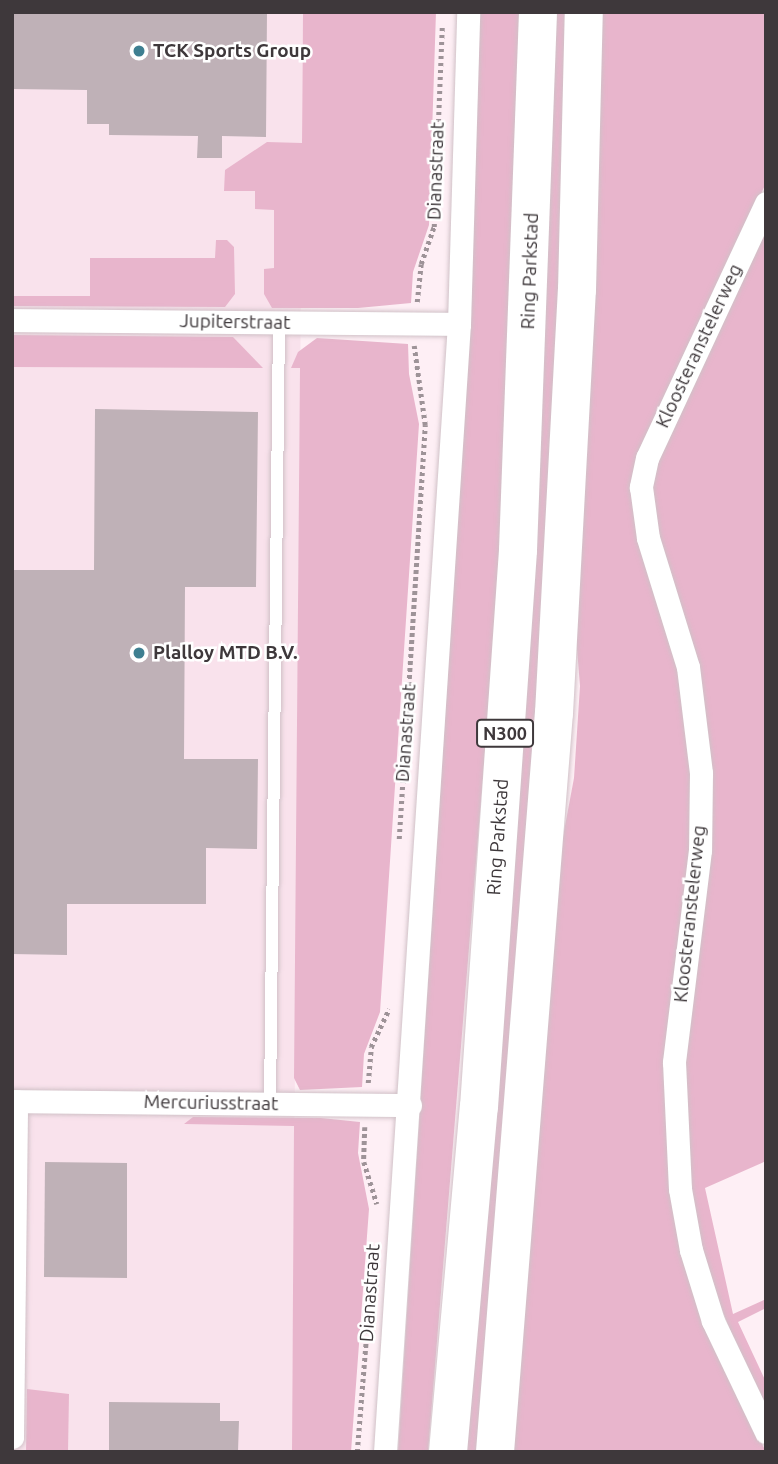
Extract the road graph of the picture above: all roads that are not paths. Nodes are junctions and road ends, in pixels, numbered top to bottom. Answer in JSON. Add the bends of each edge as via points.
{"nodes":[{"id":1,"x":468,"y":12,"type":"edge"},
{"id":2,"x":538,"y":12,"type":"edge"},
{"id":3,"x":584,"y":12,"type":"edge"},
{"id":4,"x":766,"y":203,"type":"edge"},
{"id":5,"x":12,"y":320,"type":"edge"},
{"id":6,"x":279,"y":322,"type":"junction"},
{"id":7,"x":458,"y":324,"type":"junction"},
{"id":8,"x":14,"y":1101,"type":"edge"},
{"id":9,"x":270,"y":1104,"type":"junction"},
{"id":10,"x":410,"y":1105,"type":"junction"},
{"id":11,"x":766,"y":1432,"type":"edge"},
{"id":12,"x":12,"y":1437,"type":"edge"},
{"id":13,"x":385,"y":1452,"type":"edge"},
{"id":14,"x":448,"y":1452,"type":"edge"},
{"id":15,"x":495,"y":1452,"type":"edge"}],
"edges":[{"from":1,"to":7,"type":"street","name":"Dianastraat"},
{"from":2,"to":14,"type":"highway","name":"Ring Parkstad","number":"N300","via":[[518,550],[479,1107]]},
{"from":3,"to":15,"type":"highway","number":"N300","via":[[577,290],[554,713]]},
{"from":4,"to":11,"type":"street","name":"Kloosteranstelerweg","via":[[647,458],[641,486],[648,538],[688,667],[701,774],[700,850],[674,1062],[680,1189],[691,1250],[713,1321]]},
{"from":5,"to":6,"type":"street","name":"Jupiterstraat"},
{"from":6,"to":7,"type":"street","name":"Jupiterstraat"},
{"from":6,"to":9,"type":"lane"},
{"from":7,"to":10,"type":"street","name":"Dianastraat"},
{"from":8,"to":9,"type":"street","name":"Mercuriusstraat"},
{"from":8,"to":12,"type":"street"},
{"from":9,"to":10,"type":"street","name":"Mercuriusstraat"},
{"from":10,"to":13,"type":"street","name":"Dianastraat"}]}
